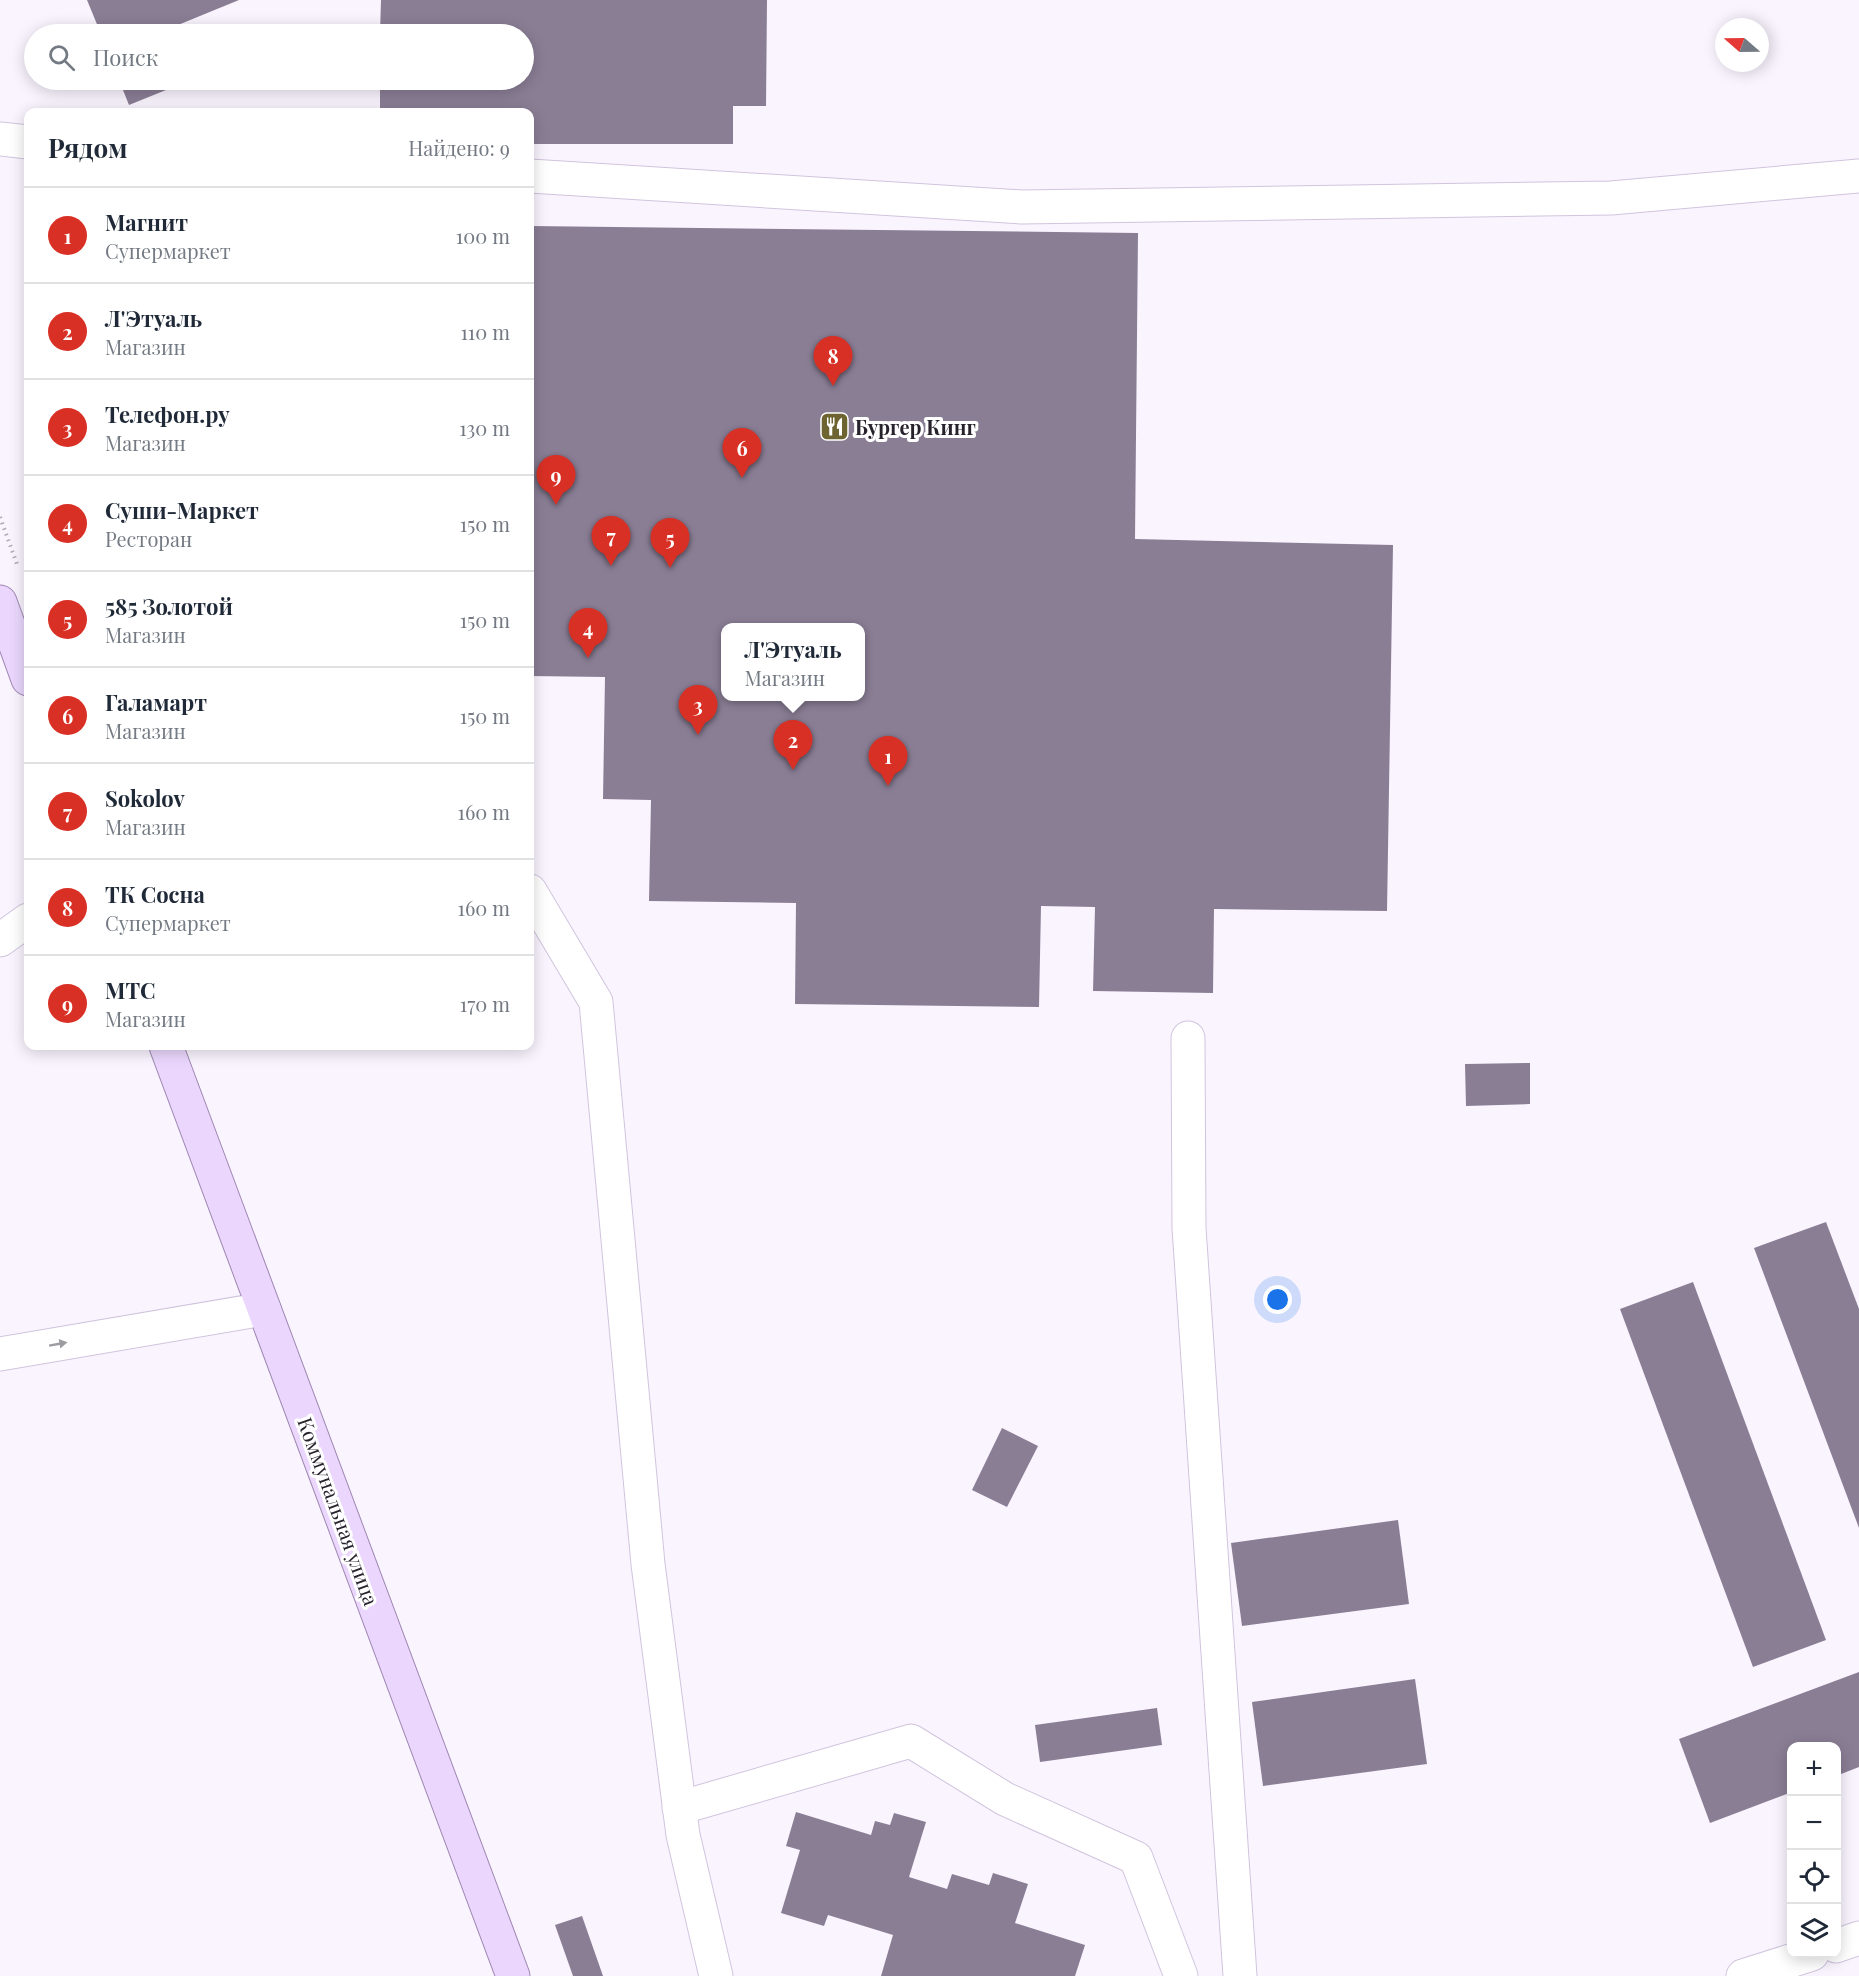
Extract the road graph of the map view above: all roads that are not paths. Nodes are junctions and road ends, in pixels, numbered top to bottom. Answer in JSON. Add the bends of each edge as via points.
{"nodes":[{"id":1,"x":0,"y":139,"type":"edge"},
{"id":2,"x":24,"y":142,"type":"edge"},
{"id":3,"x":534,"y":176,"type":"edge"},
{"id":4,"x":1859,"y":176,"type":"edge"},
{"id":5,"x":0,"y":602,"type":"edge"},
{"id":6,"x":24,"y":668,"type":"edge"},
{"id":7,"x":534,"y":898,"type":"edge"},
{"id":8,"x":24,"y":923,"type":"edge"},
{"id":9,"x":0,"y":940,"type":"edge"},
{"id":10,"x":1188,"y":1038,"type":"dead end"},
{"id":11,"x":167,"y":1050,"type":"edge"},
{"id":12,"x":264,"y":1309,"type":"junction"},
{"id":13,"x":0,"y":1354,"type":"edge"},
{"id":14,"x":679,"y":1809,"type":"junction"},
{"id":15,"x":1859,"y":1938,"type":"edge"},
{"id":16,"x":1841,"y":1944,"type":"edge"},
{"id":17,"x":1797,"y":1958,"type":"edge"},
{"id":18,"x":513,"y":1976,"type":"edge"},
{"id":19,"x":716,"y":1976,"type":"edge"},
{"id":20,"x":1181,"y":1976,"type":"edge"},
{"id":21,"x":1240,"y":1976,"type":"edge"},
{"id":22,"x":1743,"y":1976,"type":"edge"}],
"edges":[{"from":1,"to":2,"type":"street"},
{"from":3,"to":4,"type":"street","via":[[1022,207],[1611,198]]},
{"from":5,"to":6,"type":"main road"},
{"from":7,"to":14,"type":"street","via":[[596,1002],[648,1564]]},
{"from":8,"to":9,"type":"street"},
{"from":10,"to":21,"type":"street","via":[[1188,1228]]},
{"from":11,"to":12,"type":"main road","name":"Коммунальная улица"},
{"from":13,"to":12,"type":"street","one_way":true},
{"from":12,"to":18,"type":"main road","name":"Коммунальная улица"},
{"from":14,"to":19,"type":"street"},
{"from":14,"to":20,"type":"street","via":[[911,1742],[1005,1799],[1136,1858]]},
{"from":15,"to":16,"type":"street"},
{"from":17,"to":22,"type":"street"}]}
